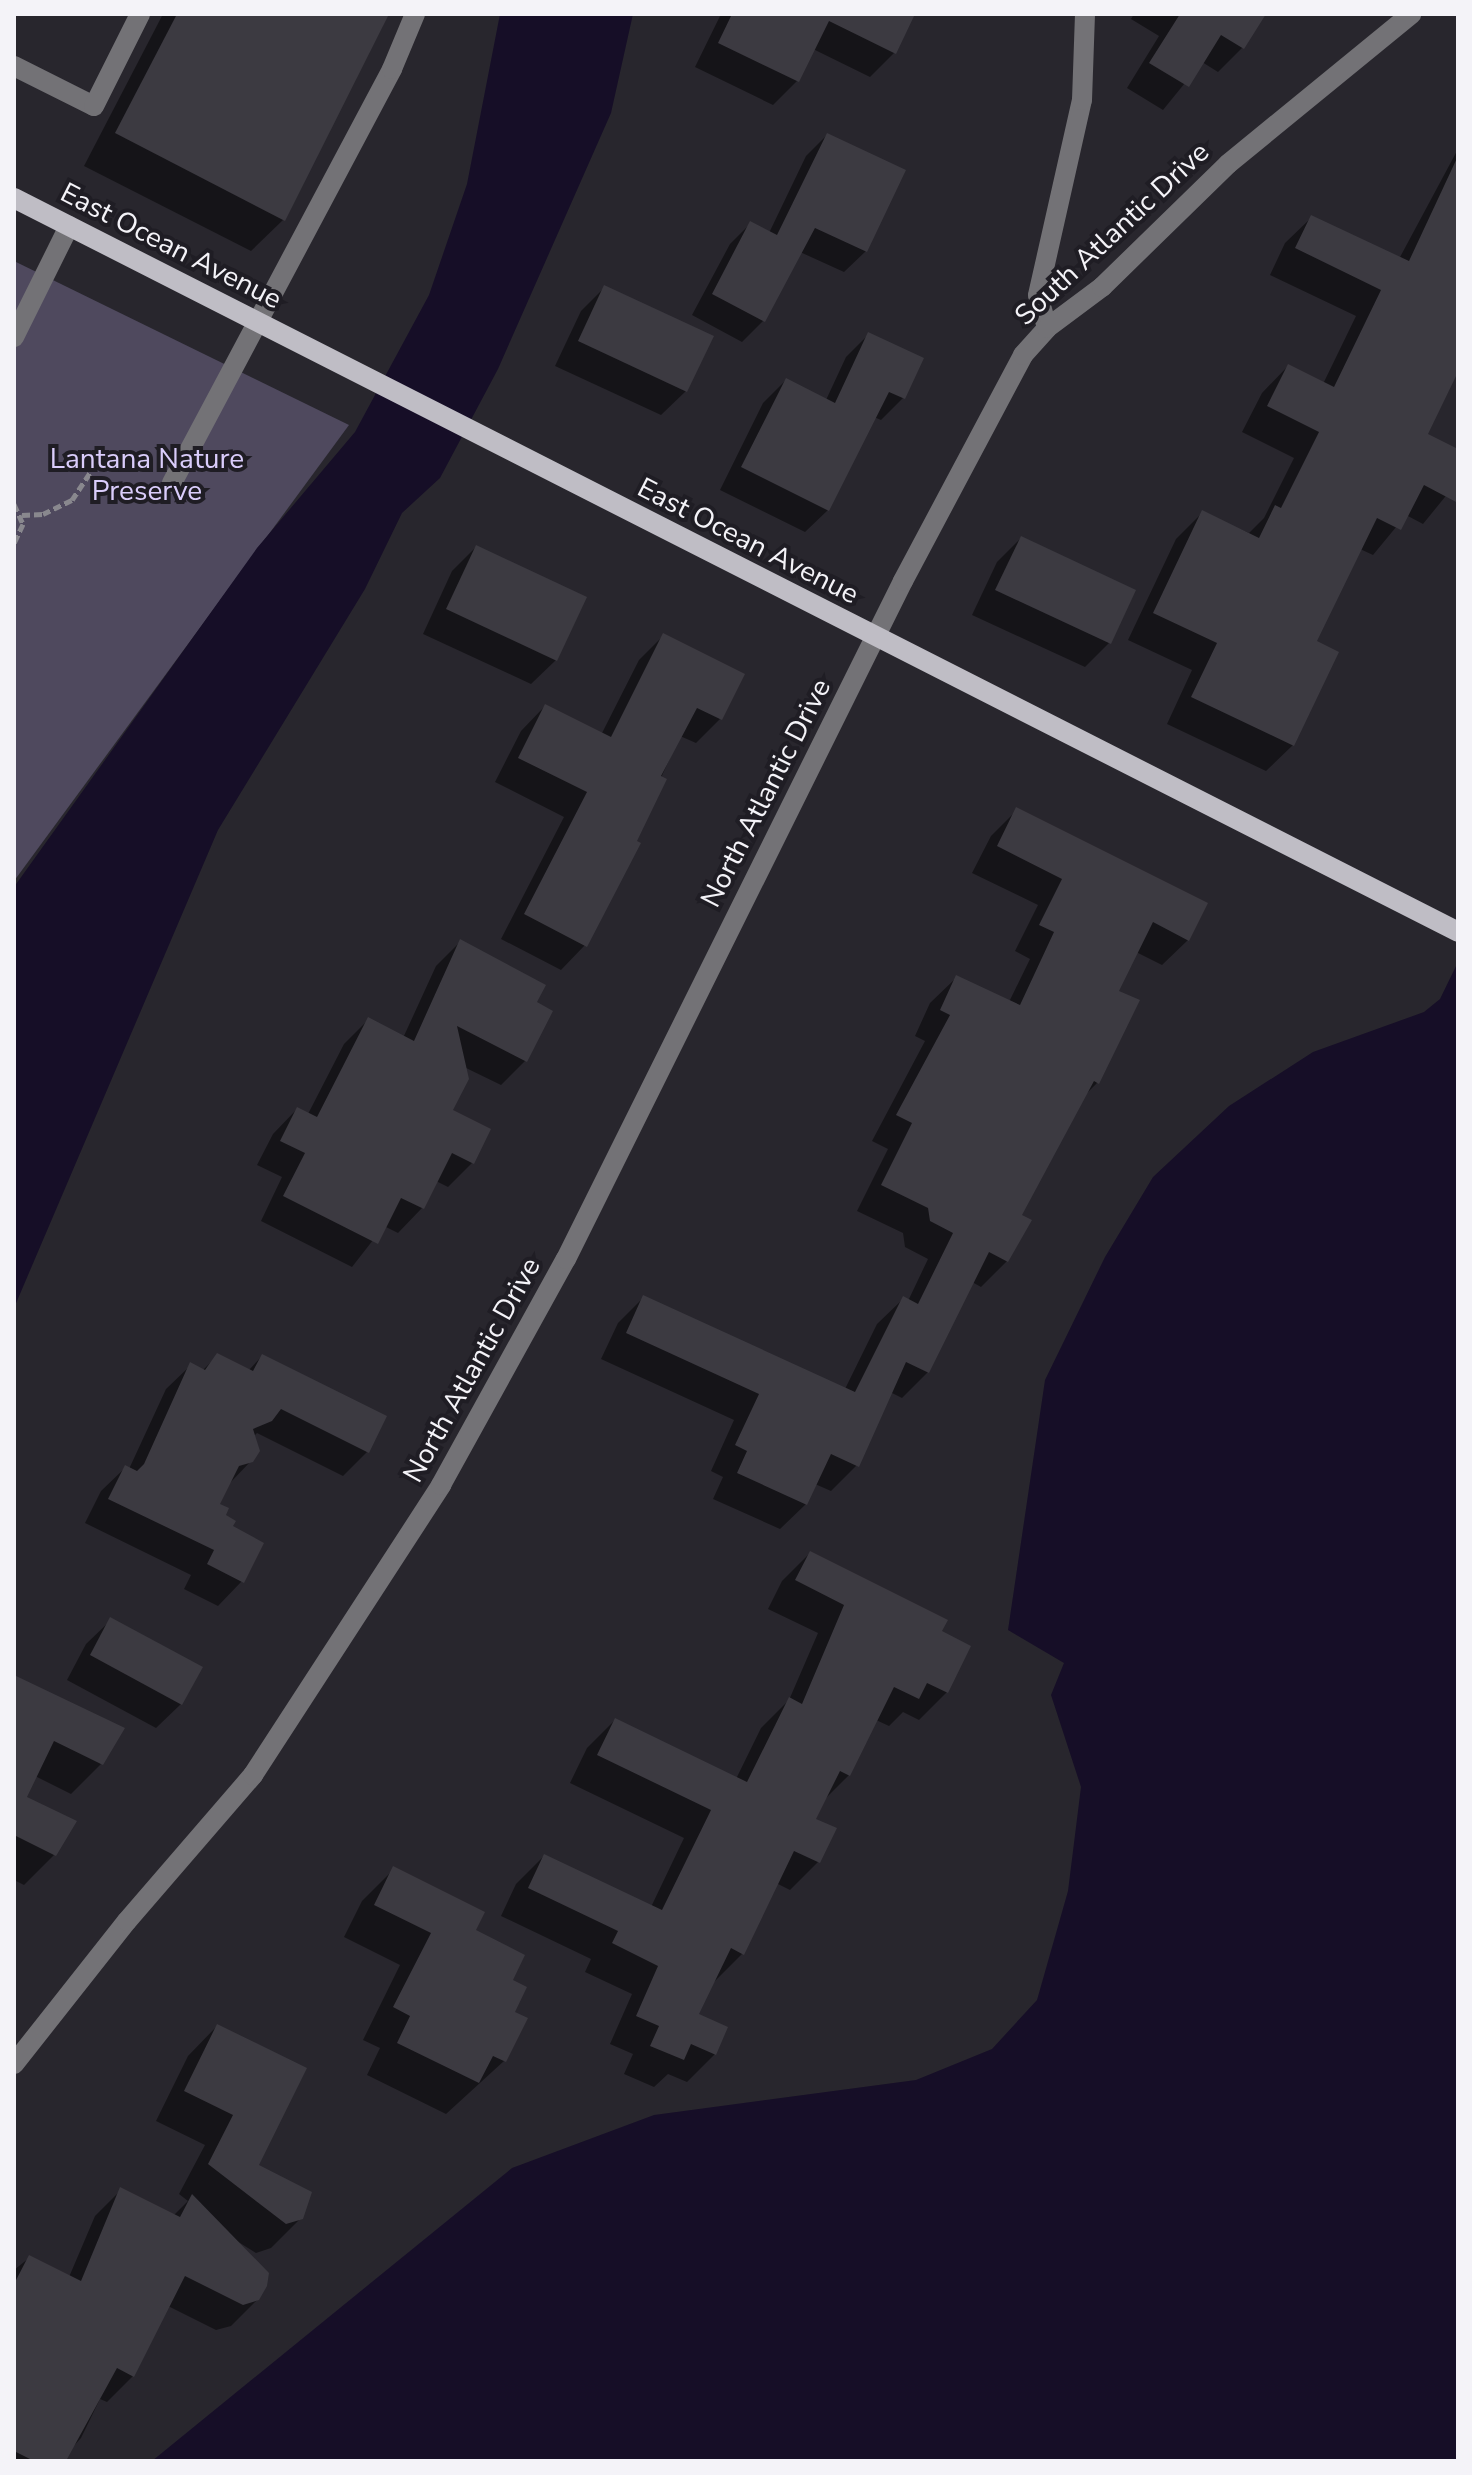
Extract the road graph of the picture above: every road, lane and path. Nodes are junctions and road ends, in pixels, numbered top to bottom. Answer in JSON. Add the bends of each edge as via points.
{"nodes":[{"id":1,"x":140,"y":14,"type":"edge"},
{"id":2,"x":415,"y":14,"type":"edge"},
{"id":3,"x":1085,"y":14,"type":"edge"},
{"id":4,"x":1411,"y":14,"type":"edge"},
{"id":5,"x":14,"y":66,"type":"edge"},
{"id":6,"x":14,"y":198,"type":"edge"},
{"id":7,"x":69,"y":226,"type":"junction"},
{"id":8,"x":256,"y":320,"type":"junction"},
{"id":9,"x":1047,"y":328,"type":"junction"},
{"id":10,"x":14,"y":337,"type":"edge"},
{"id":11,"x":105,"y":450,"type":"dead end"},
{"id":12,"x":172,"y":483,"type":"dead end"},
{"id":13,"x":14,"y":504,"type":"edge"},
{"id":14,"x":22,"y":515,"type":"junction"},
{"id":15,"x":14,"y":543,"type":"edge"},
{"id":16,"x":877,"y":638,"type":"junction"},
{"id":17,"x":1458,"y":932,"type":"edge"},
{"id":18,"x":14,"y":2064,"type":"edge"}],
"edges":[{"from":1,"to":5,"type":"street","via":[[94,106]]},
{"from":2,"to":8,"type":"street","via":[[392,69]]},
{"from":3,"to":9,"type":"street","via":[[1082,100],[1038,295]]},
{"from":4,"to":9,"type":"street","name":"South Atlantic Drive","via":[[1228,164],[1102,287]]},
{"from":6,"to":7,"type":"main road","name":"East Ocean Avenue"},
{"from":7,"to":8,"type":"main road","name":"East Ocean Avenue"},
{"from":7,"to":10,"type":"street"},
{"from":8,"to":12,"type":"street"},
{"from":8,"to":16,"type":"main road","name":"East Ocean Avenue"},
{"from":9,"to":16,"type":"street","name":"South Atlantic Drive","via":[[1009,381]]},
{"from":11,"to":14,"type":"path","via":[[72,500],[43,514]]},
{"from":13,"to":14,"type":"path"},
{"from":14,"to":15,"type":"path"},
{"from":16,"to":17,"type":"main road","name":"East Ocean Avenue"},
{"from":16,"to":18,"type":"street","name":"North Atlantic Drive","via":[[566,1259],[441,1485],[253,1775],[127,1921]]}]}
